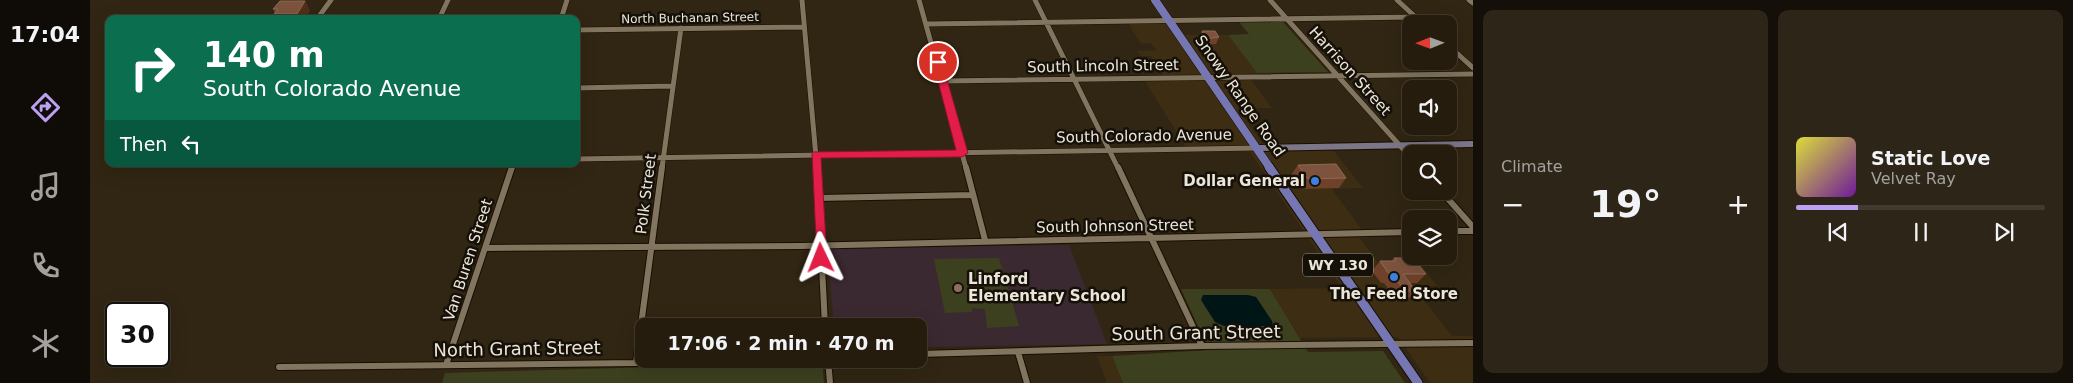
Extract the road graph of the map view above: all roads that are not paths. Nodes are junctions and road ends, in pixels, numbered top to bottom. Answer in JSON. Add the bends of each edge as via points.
{"nodes":[{"id":1,"x":331,"y":0,"type":"edge"},
{"id":2,"x":448,"y":0,"type":"edge"},
{"id":3,"x":567,"y":0,"type":"edge"},
{"id":4,"x":802,"y":0,"type":"edge"},
{"id":5,"x":919,"y":0,"type":"edge"},
{"id":6,"x":1035,"y":0,"type":"edge"},
{"id":7,"x":1155,"y":0,"type":"edge"},
{"id":8,"x":1270,"y":0,"type":"edge"},
{"id":9,"x":1397,"y":0,"type":"edge"},
{"id":10,"x":1469,"y":0,"type":"edge"},
{"id":11,"x":1473,"y":3,"type":"edge"},
{"id":12,"x":320,"y":15,"type":"edge"},
{"id":13,"x":441,"y":15,"type":"edge"},
{"id":14,"x":562,"y":15,"type":"edge"},
{"id":15,"x":1414,"y":15,"type":"edge"},
{"id":16,"x":1402,"y":17,"type":"edge"},
{"id":17,"x":1286,"y":19,"type":"junction"},
{"id":18,"x":1169,"y":20,"type":"junction"},
{"id":19,"x":1046,"y":21,"type":"junction"},
{"id":20,"x":926,"y":24,"type":"junction"},
{"id":21,"x":804,"y":27,"type":"junction"},
{"id":22,"x":681,"y":28,"type":"junction"},
{"id":23,"x":580,"y":30,"type":"edge"},
{"id":24,"x":1458,"y":54,"type":"edge"},
{"id":25,"x":1473,"y":68,"type":"edge"},
{"id":26,"x":1473,"y":74,"type":"edge"},
{"id":27,"x":1338,"y":75,"type":"junction"},
{"id":28,"x":1209,"y":78,"type":"junction"},
{"id":29,"x":1074,"y":79,"type":"junction"},
{"id":30,"x":943,"y":81,"type":"junction"},
{"id":31,"x":672,"y":86,"type":"junction"},
{"id":32,"x":580,"y":88,"type":"edge"},
{"id":33,"x":1473,"y":144,"type":"edge"},
{"id":34,"x":1400,"y":146,"type":"junction"},
{"id":35,"x":1258,"y":148,"type":"junction"},
{"id":36,"x":1110,"y":150,"type":"junction"},
{"id":37,"x":962,"y":153,"type":"junction"},
{"id":38,"x":816,"y":155,"type":"junction"},
{"id":39,"x":580,"y":159,"type":"edge"},
{"id":40,"x":664,"y":159,"type":"junction"},
{"id":41,"x":512,"y":167,"type":"edge"},
{"id":42,"x":973,"y":195,"type":"junction"},
{"id":43,"x":818,"y":198,"type":"junction"},
{"id":44,"x":1449,"y":200,"type":"edge"},
{"id":45,"x":1473,"y":229,"type":"edge"},
{"id":46,"x":1457,"y":230,"type":"edge"},
{"id":47,"x":1402,"y":232,"type":"edge"},
{"id":48,"x":1317,"y":234,"type":"junction"},
{"id":49,"x":1152,"y":238,"type":"junction"},
{"id":50,"x":985,"y":240,"type":"junction"},
{"id":51,"x":820,"y":246,"type":"junction"},
{"id":52,"x":652,"y":247,"type":"junction"},
{"id":53,"x":485,"y":248,"type":"junction"},
{"id":54,"x":642,"y":318,"type":"edge"},
{"id":55,"x":824,"y":318,"type":"edge"},
{"id":56,"x":1473,"y":343,"type":"edge"},
{"id":57,"x":1392,"y":345,"type":"junction"},
{"id":58,"x":1202,"y":346,"type":"junction"},
{"id":59,"x":1018,"y":352,"type":"junction"},
{"id":60,"x":927,"y":354,"type":"edge"},
{"id":61,"x":635,"y":363,"type":"edge"},
{"id":62,"x":446,"y":365,"type":"junction"},
{"id":63,"x":279,"y":367,"type":"dead end"},
{"id":64,"x":829,"y":368,"type":"edge"},
{"id":65,"x":830,"y":383,"type":"edge"},
{"id":66,"x":1027,"y":383,"type":"edge"},
{"id":67,"x":1418,"y":383,"type":"edge"}],
"edges":[{"from":1,"to":12,"type":"street"},
{"from":2,"to":13,"type":"street"},
{"from":3,"to":14,"type":"street"},
{"from":4,"to":21,"type":"street"},
{"from":5,"to":20,"type":"street"},
{"from":6,"to":19,"type":"street"},
{"from":7,"to":18,"type":"main road","name":"Snowy Range Road","number":"WY 130"},
{"from":8,"to":17,"type":"street","name":"Harrison Street"},
{"from":9,"to":15,"type":"street"},
{"from":10,"to":11,"type":"street"},
{"from":16,"to":17,"type":"street"},
{"from":17,"to":18,"type":"street"},
{"from":17,"to":27,"type":"street","name":"Harrison Street"},
{"from":18,"to":19,"type":"street"},
{"from":18,"to":28,"type":"main road","name":"Snowy Range Road","number":"WY 130"},
{"from":19,"to":20,"type":"street"},
{"from":19,"to":29,"type":"street"},
{"from":20,"to":30,"type":"street"},
{"from":21,"to":22,"type":"street","name":"North Buchanan Street"},
{"from":21,"to":38,"type":"street"},
{"from":22,"to":23,"type":"street","name":"North Buchanan Street"},
{"from":22,"to":31,"type":"street","name":"Polk Street"},
{"from":24,"to":25,"type":"street"},
{"from":26,"to":27,"type":"street","name":"South Lincoln Street"},
{"from":27,"to":28,"type":"street","name":"South Lincoln Street"},
{"from":27,"to":34,"type":"street","name":"Harrison Street"},
{"from":28,"to":29,"type":"street","name":"South Lincoln Street"},
{"from":28,"to":35,"type":"main road","name":"Snowy Range Road","number":"WY 130"},
{"from":29,"to":30,"type":"street","name":"South Lincoln Street"},
{"from":29,"to":36,"type":"street"},
{"from":30,"to":37,"type":"street"},
{"from":31,"to":32,"type":"street"},
{"from":31,"to":40,"type":"street","name":"Polk Street"},
{"from":33,"to":34,"type":"street","name":"South Colorado Avenue"},
{"from":34,"to":35,"type":"street","name":"South Colorado Avenue"},
{"from":35,"to":36,"type":"street","name":"South Colorado Avenue"},
{"from":35,"to":48,"type":"main road","name":"Snowy Range Road","number":"WY 130"},
{"from":36,"to":37,"type":"street","name":"South Colorado Avenue"},
{"from":36,"to":49,"type":"street"},
{"from":37,"to":38,"type":"street","name":"South Colorado Avenue"},
{"from":37,"to":42,"type":"street"},
{"from":38,"to":40,"type":"street","name":"South Colorado Avenue"},
{"from":38,"to":43,"type":"street"},
{"from":39,"to":40,"type":"street","name":"South Colorado Avenue"},
{"from":40,"to":52,"type":"street","name":"Polk Street"},
{"from":41,"to":53,"type":"street","name":"Van Buren Street"},
{"from":42,"to":43,"type":"street"},
{"from":42,"to":50,"type":"street"},
{"from":43,"to":51,"type":"street"},
{"from":44,"to":45,"type":"street"},
{"from":45,"to":46,"type":"street"},
{"from":47,"to":48,"type":"street","name":"South Johnson Street"},
{"from":48,"to":49,"type":"street","name":"South Johnson Street"},
{"from":48,"to":57,"type":"main road","name":"Snowy Range Road","number":"WY 130"},
{"from":49,"to":50,"type":"street","name":"South Johnson Street"},
{"from":49,"to":58,"type":"street"},
{"from":50,"to":51,"type":"street","name":"South Johnson Street"},
{"from":51,"to":52,"type":"street","name":"South Johnson Street"},
{"from":51,"to":55,"type":"street"},
{"from":52,"to":53,"type":"street","name":"South Johnson Street"},
{"from":52,"to":54,"type":"street","name":"Polk Street"},
{"from":53,"to":62,"type":"street","name":"Van Buren Street"},
{"from":56,"to":57,"type":"street","name":"South Grant Street"},
{"from":57,"to":58,"type":"street","name":"South Grant Street"},
{"from":57,"to":67,"type":"main road","name":"Snowy Range Road","number":"WY 130"},
{"from":58,"to":59,"type":"street","name":"South Grant Street"},
{"from":59,"to":60,"type":"street","name":"South Grant Street"},
{"from":59,"to":66,"type":"street"},
{"from":61,"to":62,"type":"street","name":"North Grant Street"},
{"from":62,"to":63,"type":"street","name":"North Grant Street"},
{"from":64,"to":65,"type":"street"}]}
